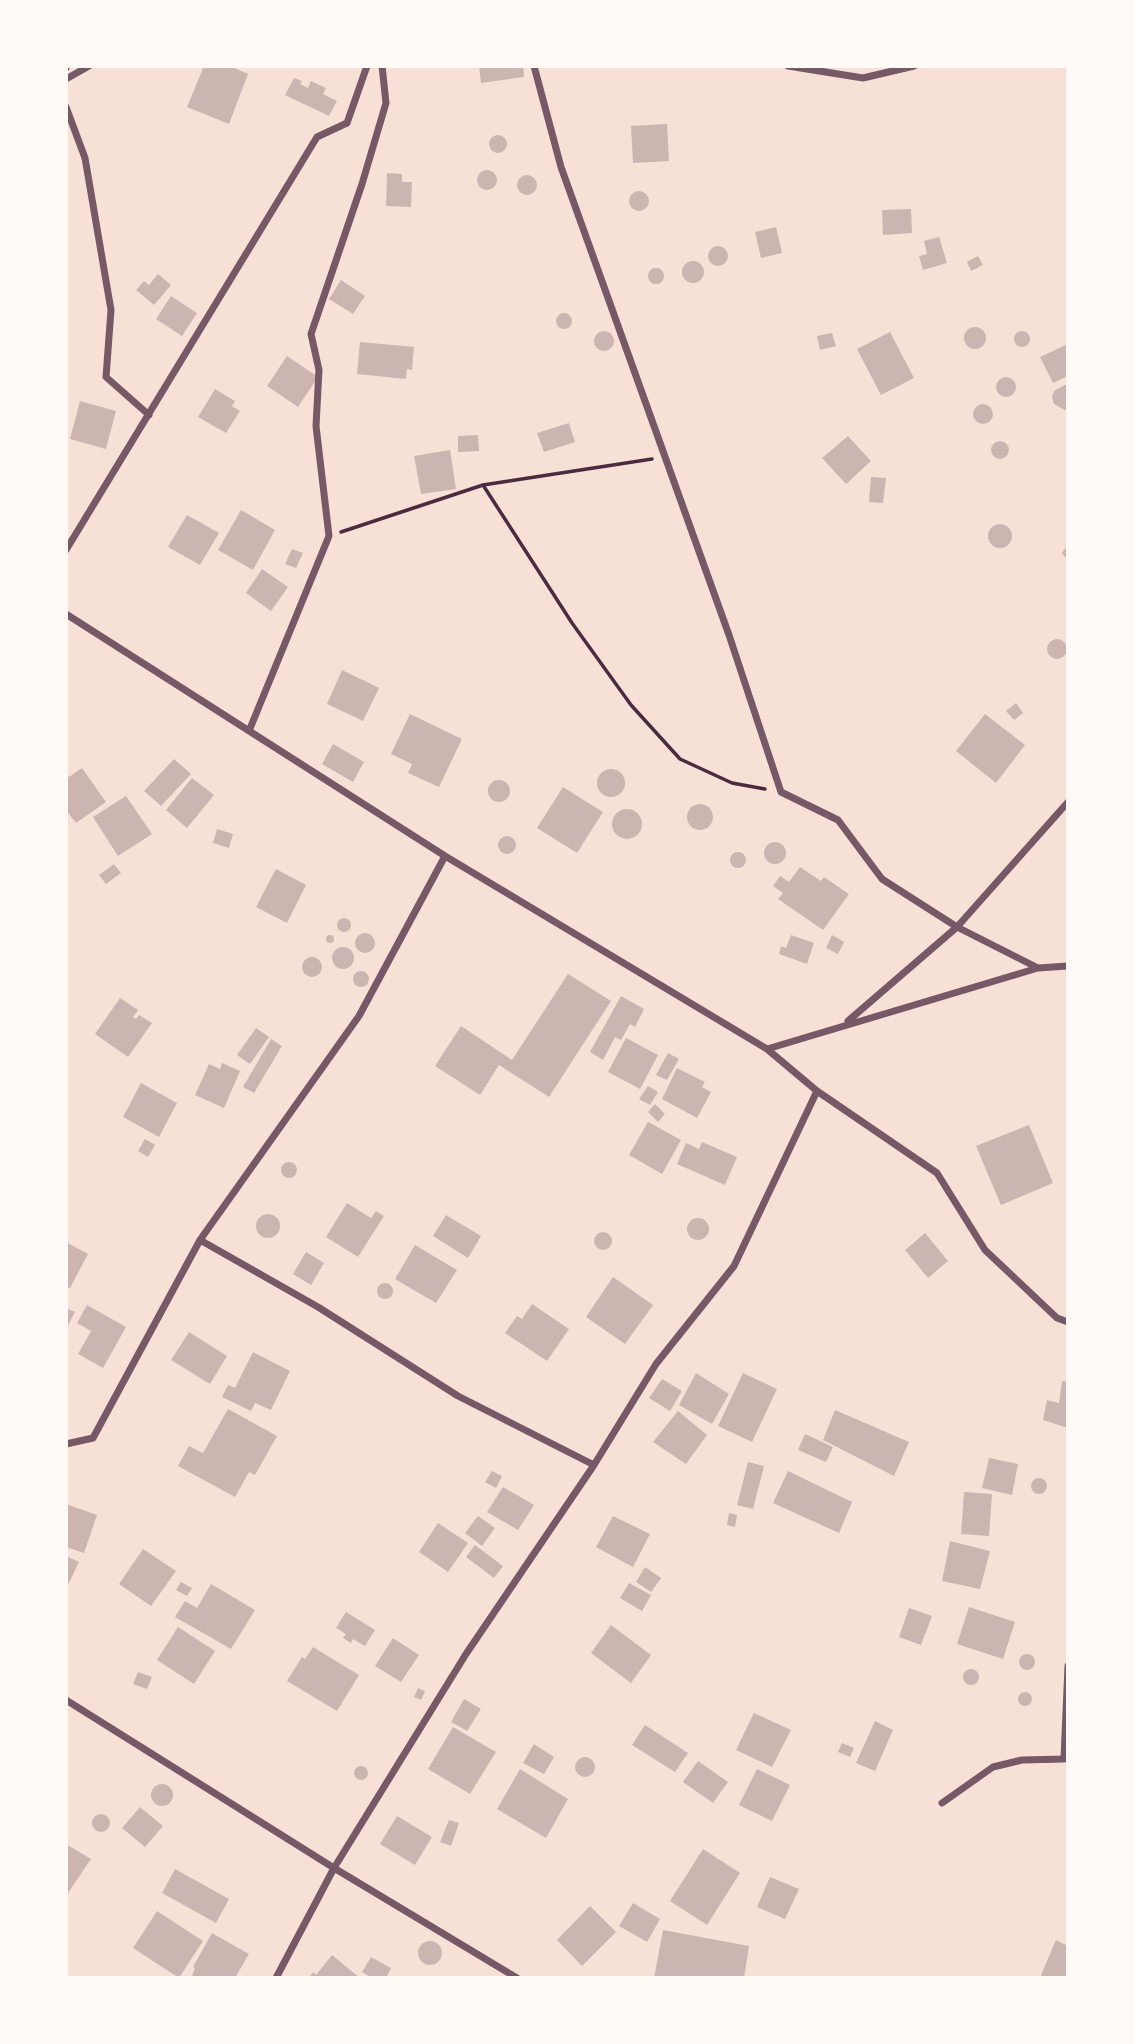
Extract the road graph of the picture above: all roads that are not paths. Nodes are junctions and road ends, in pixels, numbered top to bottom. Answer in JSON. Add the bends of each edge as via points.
{"nodes":[{"id":1,"x":89,"y":66,"type":"edge"},
{"id":2,"x":367,"y":66,"type":"edge"},
{"id":3,"x":382,"y":66,"type":"edge"},
{"id":4,"x":534,"y":66,"type":"edge"},
{"id":5,"x":788,"y":66,"type":"edge"},
{"id":6,"x":914,"y":66,"type":"edge"},
{"id":7,"x":66,"y":79,"type":"edge"},
{"id":8,"x":66,"y":107,"type":"edge"},
{"id":9,"x":149,"y":415,"type":"junction"},
{"id":10,"x":66,"y":550,"type":"edge"},
{"id":11,"x":66,"y":614,"type":"edge"},
{"id":12,"x":249,"y":731,"type":"junction"},
{"id":13,"x":1068,"y":802,"type":"edge"},
{"id":14,"x":445,"y":856,"type":"junction"},
{"id":15,"x":957,"y":927,"type":"junction"},
{"id":16,"x":1068,"y":966,"type":"edge"},
{"id":17,"x":1038,"y":968,"type":"junction"},
{"id":18,"x":844,"y":1024,"type":"junction"},
{"id":19,"x":767,"y":1049,"type":"junction"},
{"id":20,"x":817,"y":1091,"type":"junction"},
{"id":21,"x":200,"y":1240,"type":"junction"},
{"id":22,"x":1068,"y":1322,"type":"edge"},
{"id":23,"x":66,"y":1444,"type":"edge"},
{"id":24,"x":594,"y":1465,"type":"junction"},
{"id":25,"x":1068,"y":1667,"type":"edge"},
{"id":26,"x":66,"y":1700,"type":"edge"},
{"id":27,"x":942,"y":1803,"type":"dead end"},
{"id":28,"x":334,"y":1868,"type":"junction"},
{"id":29,"x":276,"y":1978,"type":"edge"},
{"id":30,"x":517,"y":1978,"type":"edge"}],
"edges":[{"from":1,"to":7,"type":"street"},
{"from":2,"to":9,"type":"street","via":[[347,123],[317,137]]},
{"from":3,"to":12,"type":"street","via":[[386,103],[310,334],[319,370],[317,426],[329,536]]},
{"from":4,"to":15,"type":"street","via":[[561,167],[781,792],[838,820],[882,879]]},
{"from":5,"to":6,"type":"street","via":[[863,78]]},
{"from":8,"to":9,"type":"street","via":[[85,158],[110,310],[106,377]]},
{"from":9,"to":10,"type":"street"},
{"from":11,"to":12,"type":"street"},
{"from":12,"to":14,"type":"street"},
{"from":13,"to":15,"type":"street"},
{"from":14,"to":19,"type":"street"},
{"from":14,"to":21,"type":"street","via":[[359,1016]]},
{"from":15,"to":17,"type":"street"},
{"from":15,"to":18,"type":"street"},
{"from":16,"to":17,"type":"street"},
{"from":17,"to":18,"type":"street"},
{"from":18,"to":19,"type":"street"},
{"from":19,"to":20,"type":"street"},
{"from":20,"to":22,"type":"street","via":[[937,1173],[985,1250],[1057,1318]]},
{"from":20,"to":24,"type":"street","via":[[734,1266],[656,1364]]},
{"from":21,"to":23,"type":"street","via":[[93,1438]]},
{"from":21,"to":24,"type":"street","via":[[318,1307],[458,1396]]},
{"from":24,"to":28,"type":"street","via":[[466,1654]]},
{"from":25,"to":27,"type":"street","via":[[1064,1759],[1022,1760],[993,1767]]},
{"from":26,"to":28,"type":"street"},
{"from":28,"to":29,"type":"street"},
{"from":28,"to":30,"type":"street"}]}
